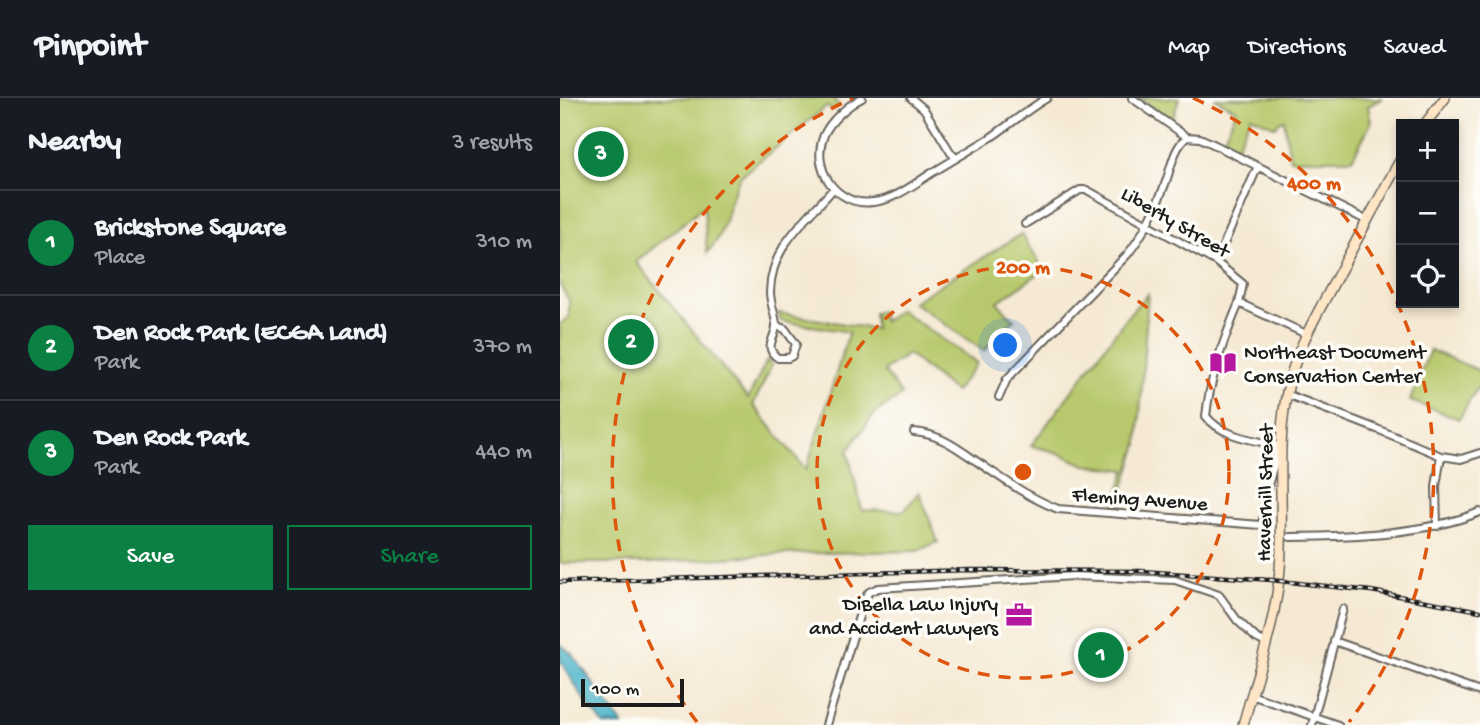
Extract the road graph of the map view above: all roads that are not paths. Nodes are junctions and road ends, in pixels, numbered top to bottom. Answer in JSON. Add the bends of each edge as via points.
{"nodes":[{"id":1,"x":862,"y":98,"type":"edge"},
{"id":2,"x":911,"y":98,"type":"edge"},
{"id":3,"x":1047,"y":98,"type":"edge"},
{"id":4,"x":1132,"y":98,"type":"edge"},
{"id":5,"x":1445,"y":98,"type":"edge"},
{"id":6,"x":1429,"y":119,"type":"edge"},
{"id":7,"x":1186,"y":137,"type":"junction"},
{"id":8,"x":956,"y":158,"type":"junction"},
{"id":9,"x":1258,"y":166,"type":"junction"},
{"id":10,"x":1396,"y":168,"type":"edge"},
{"id":11,"x":834,"y":188,"type":"junction"},
{"id":12,"x":1368,"y":221,"type":"junction"},
{"id":13,"x":1025,"y":224,"type":"dead end"},
{"id":14,"x":1148,"y":224,"type":"junction"},
{"id":15,"x":1216,"y":262,"type":"junction"},
{"id":16,"x":1239,"y":303,"type":"junction"},
{"id":17,"x":777,"y":326,"type":"junction"},
{"id":18,"x":1306,"y":334,"type":"junction"},
{"id":19,"x":1286,"y":394,"type":"junction"},
{"id":20,"x":999,"y":397,"type":"dead end"},
{"id":21,"x":914,"y":432,"type":"dead end"},
{"id":22,"x":1279,"y":446,"type":"junction"},
{"id":23,"x":1480,"y":453,"type":"edge"},
{"id":24,"x":1441,"y":456,"type":"junction"},
{"id":25,"x":1480,"y":512,"type":"edge"},
{"id":26,"x":1437,"y":526,"type":"junction"},
{"id":27,"x":1290,"y":537,"type":"dead end"},
{"id":28,"x":1343,"y":609,"type":"dead end"},
{"id":29,"x":1334,"y":641,"type":"junction"},
{"id":30,"x":1266,"y":643,"type":"junction"},
{"id":31,"x":1480,"y":692,"type":"edge"},
{"id":32,"x":1251,"y":695,"type":"junction"},
{"id":33,"x":1314,"y":717,"type":"junction"},
{"id":34,"x":826,"y":725,"type":"edge"},
{"id":35,"x":1243,"y":725,"type":"edge"},
{"id":36,"x":1312,"y":725,"type":"edge"},
{"id":37,"x":1338,"y":725,"type":"edge"}],
"edges":[{"from":1,"to":11,"type":"street","via":[[836,118],[824,135],[821,167]]},
{"from":2,"to":8,"type":"street","via":[[924,109]]},
{"from":3,"to":8,"type":"street"},
{"from":4,"to":7,"type":"street"},
{"from":5,"to":6,"type":"main road"},
{"from":7,"to":9,"type":"street","via":[[1200,138]]},
{"from":7,"to":14,"type":"street","via":[[1179,144]]},
{"from":8,"to":11,"type":"street","via":[[899,194],[877,202],[850,200]]},
{"from":9,"to":12,"type":"street"},
{"from":9,"to":15,"type":"street"},
{"from":10,"to":12,"type":"main road","name":"Haverhill Street"},
{"from":11,"to":17,"type":"street","via":[[778,254],[770,292]]},
{"from":12,"to":18,"type":"main road","name":"Haverhill Street"},
{"from":13,"to":14,"type":"street","name":"Liberty Street","via":[[1080,190]]},
{"from":14,"to":15,"type":"street","name":"Liberty Street"},
{"from":14,"to":20,"type":"street","via":[[1127,255],[1007,379]]},
{"from":15,"to":16,"type":"street","name":"Liberty Street","via":[[1243,284]]},
{"from":16,"to":18,"type":"street"},
{"from":16,"to":22,"type":"street","via":[[1224,341],[1206,416],[1232,433]]},
{"from":17,"to":17,"type":"street","via":[[796,344],[788,358],[778,358],[771,351]]},
{"from":18,"to":19,"type":"main road","name":"Haverhill Street"},
{"from":19,"to":22,"type":"main road","name":"Haverhill Street"},
{"from":19,"to":24,"type":"street"},
{"from":21,"to":22,"type":"street","name":"Fleming Avenue","via":[[941,438],[1016,488],[1058,509],[1261,525]]},
{"from":22,"to":30,"type":"main road","name":"Haverhill Street","via":[[1280,572]]},
{"from":23,"to":24,"type":"street","via":[[1461,458]]},
{"from":24,"to":26,"type":"street"},
{"from":25,"to":26,"type":"street"},
{"from":26,"to":27,"type":"street"},
{"from":28,"to":29,"type":"street"},
{"from":29,"to":31,"type":"street"},
{"from":29,"to":33,"type":"street"},
{"from":30,"to":32,"type":"main road","name":"Haverhill Street"},
{"from":30,"to":34,"type":"street","via":[[1237,620],[1219,594],[1175,580],[1074,576],[878,588],[869,592],[863,603]]},
{"from":32,"to":33,"type":"street"},
{"from":32,"to":35,"type":"main road","name":"Haverhill Street"},
{"from":33,"to":36,"type":"street"},
{"from":33,"to":37,"type":"street"}]}
